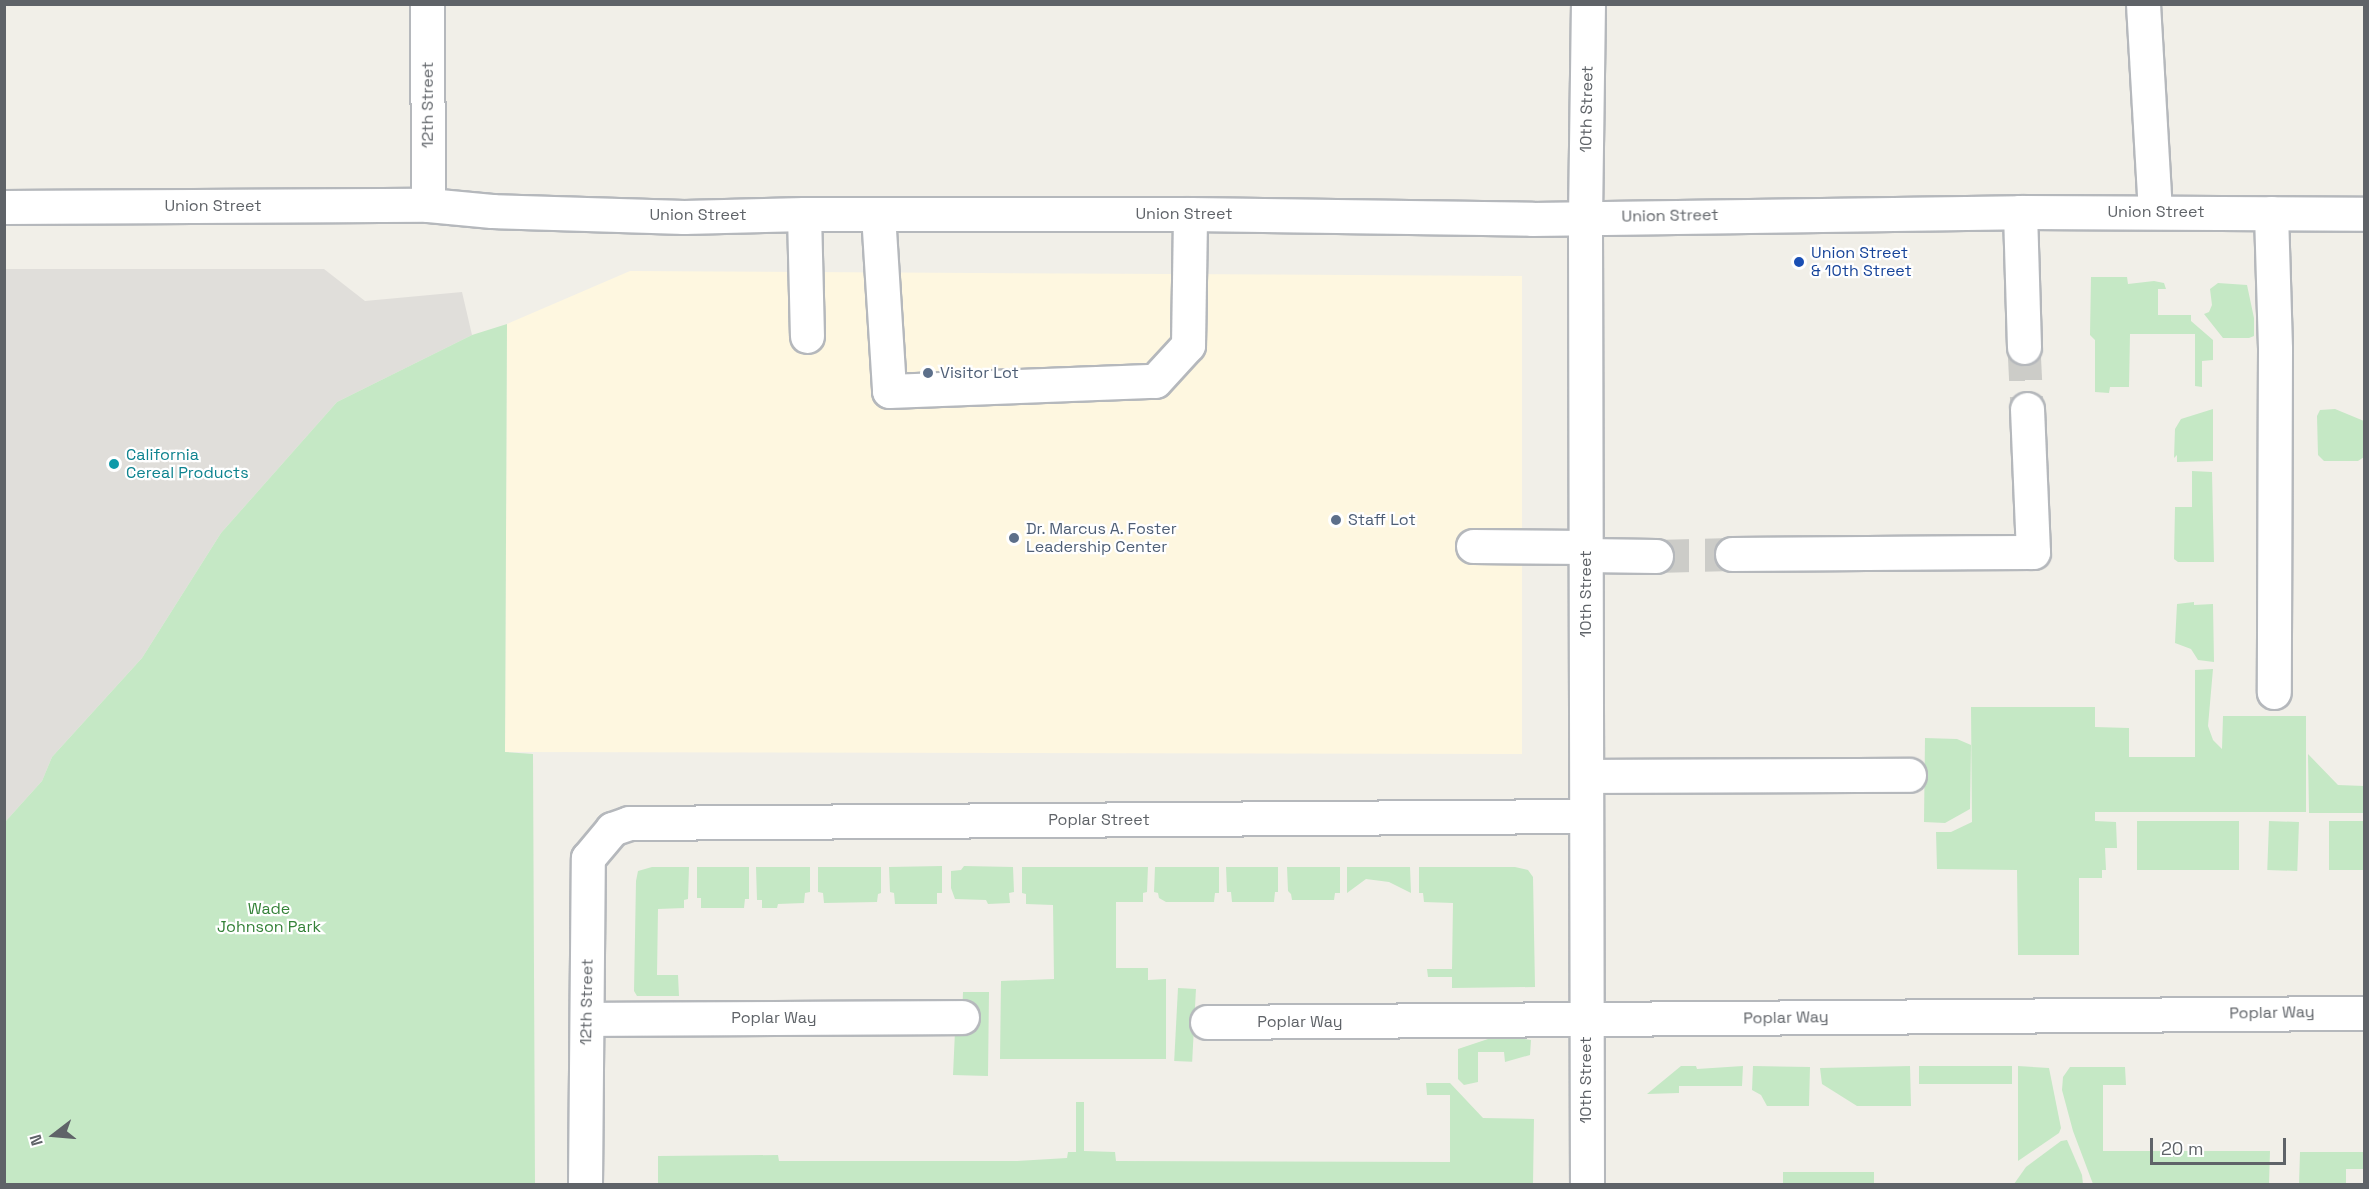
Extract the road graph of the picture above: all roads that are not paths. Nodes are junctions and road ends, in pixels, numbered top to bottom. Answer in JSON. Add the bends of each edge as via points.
{"nodes":[{"id":1,"x":427,"y":4,"type":"edge"},
{"id":2,"x":1588,"y":4,"type":"edge"},
{"id":3,"x":2143,"y":4,"type":"edge"},
{"id":4,"x":428,"y":205,"type":"junction"},
{"id":5,"x":4,"y":207,"type":"edge"},
{"id":6,"x":2020,"y":212,"type":"junction"},
{"id":7,"x":2155,"y":212,"type":"junction"},
{"id":8,"x":2271,"y":213,"type":"junction"},
{"id":9,"x":804,"y":214,"type":"junction"},
{"id":10,"x":878,"y":214,"type":"junction"},
{"id":11,"x":1190,"y":214,"type":"junction"},
{"id":12,"x":2364,"y":214,"type":"edge"},
{"id":13,"x":1585,"y":218,"type":"junction"},
{"id":14,"x":807,"y":336,"type":"dead end"},
{"id":15,"x":2024,"y":347,"type":"tunnel mouth"},
{"id":16,"x":2027,"y":409,"type":"tunnel mouth"},
{"id":17,"x":1473,"y":546,"type":"dead end"},
{"id":18,"x":1585,"y":551,"type":"junction"},
{"id":19,"x":1732,"y":554,"type":"tunnel mouth"},
{"id":20,"x":1656,"y":556,"type":"tunnel mouth"},
{"id":21,"x":2274,"y":692,"type":"dead end"},
{"id":22,"x":1909,"y":775,"type":"dead end"},
{"id":23,"x":1587,"y":776,"type":"junction"},
{"id":24,"x":1586,"y":816,"type":"junction"},
{"id":25,"x":612,"y":829,"type":"joint"},
{"id":26,"x":2364,"y":1012,"type":"edge"},
{"id":27,"x":962,"y":1017,"type":"dead end"},
{"id":28,"x":587,"y":1019,"type":"junction"},
{"id":29,"x":1586,"y":1019,"type":"junction"},
{"id":30,"x":1207,"y":1022,"type":"dead end"},
{"id":31,"x":585,"y":1185,"type":"edge"},
{"id":32,"x":1587,"y":1185,"type":"edge"}],
"edges":[{"from":1,"to":4,"type":"street","name":"12th Street"},
{"from":2,"to":13,"type":"street","name":"10th Street"},
{"from":3,"to":7,"type":"street"},
{"from":4,"to":5,"type":"street","name":"Union Street"},
{"from":4,"to":9,"type":"street","name":"Union Street","via":[[684,217]]},
{"from":6,"to":7,"type":"street","name":"Union Street"},
{"from":6,"to":13,"type":"street","name":"Union Street"},
{"from":6,"to":15,"type":"street"},
{"from":7,"to":8,"type":"street","name":"Union Street"},
{"from":8,"to":12,"type":"street","name":"Union Street"},
{"from":8,"to":21,"type":"street","via":[[2275,349]]},
{"from":9,"to":10,"type":"street","name":"Union Street"},
{"from":9,"to":14,"type":"street"},
{"from":10,"to":11,"type":"street","name":"Union Street"},
{"from":10,"to":11,"type":"street","via":[[889,391],[1155,381],[1188,345]]},
{"from":11,"to":13,"type":"street","name":"Union Street"},
{"from":13,"to":18,"type":"street","name":"10th Street"},
{"from":16,"to":19,"type":"street","via":[[2033,552]]},
{"from":17,"to":18,"type":"street"},
{"from":18,"to":20,"type":"street"},
{"from":18,"to":23,"type":"street","name":"10th Street"},
{"from":22,"to":23,"type":"street"},
{"from":23,"to":24,"type":"street","name":"10th Street"},
{"from":24,"to":25,"type":"street","name":"Poplar Street","via":[[629,823]]},
{"from":24,"to":29,"type":"street","name":"10th Street"},
{"from":25,"to":28,"type":"street","name":"12th Street","via":[[588,858]]},
{"from":26,"to":29,"type":"street","name":"Poplar Way"},
{"from":27,"to":28,"type":"street","name":"Poplar Way"},
{"from":28,"to":31,"type":"street","name":"12th Street"},
{"from":29,"to":30,"type":"street","name":"Poplar Way"},
{"from":29,"to":32,"type":"street","name":"10th Street"}]}
